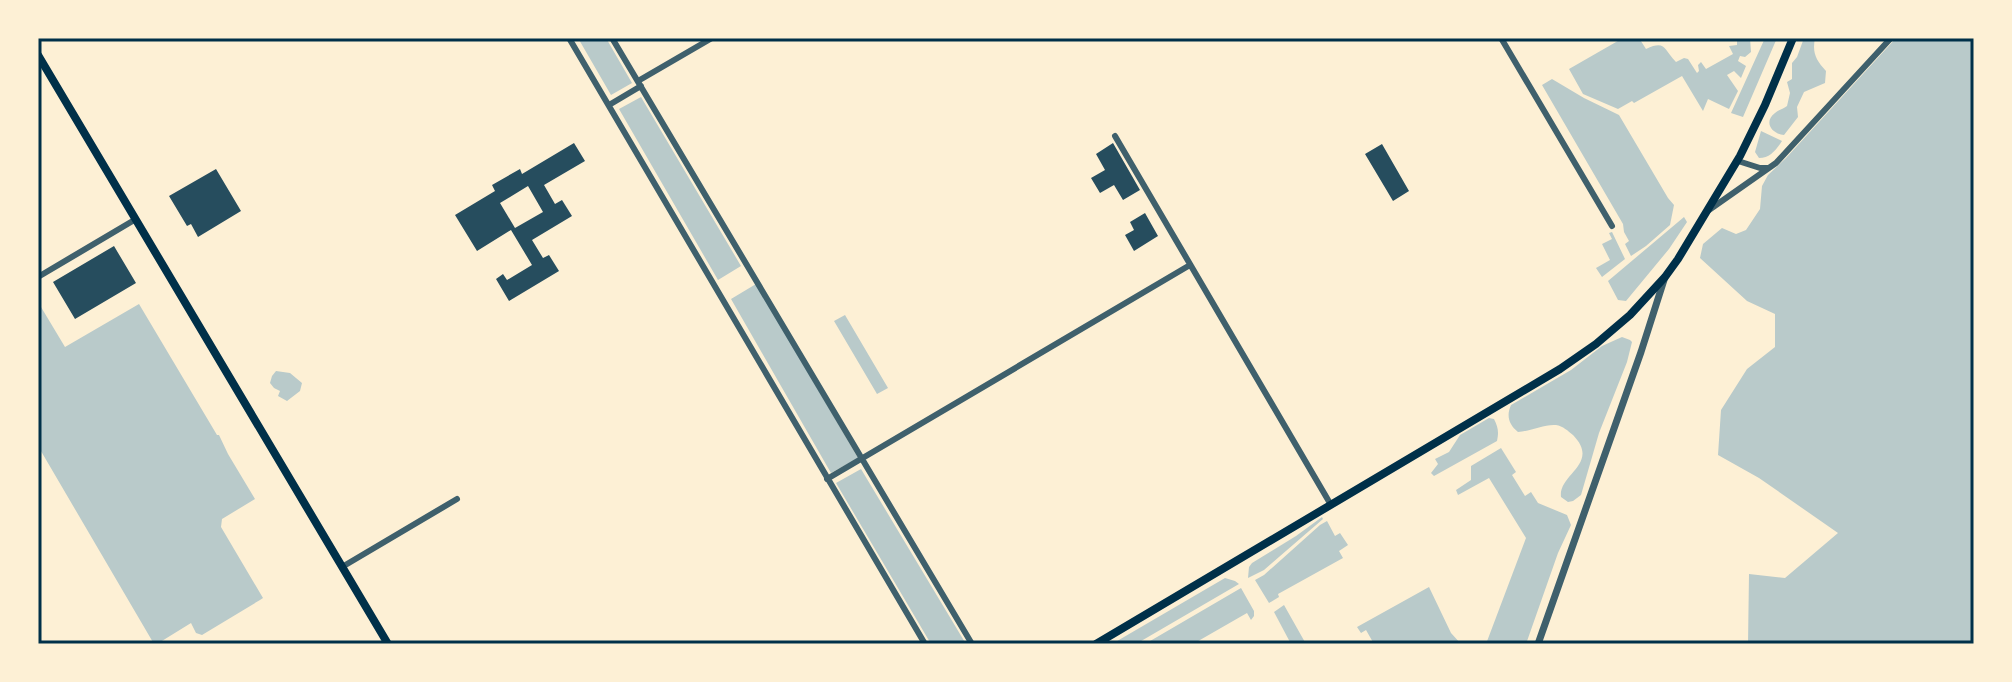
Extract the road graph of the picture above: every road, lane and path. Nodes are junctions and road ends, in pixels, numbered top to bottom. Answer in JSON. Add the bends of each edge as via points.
{"nodes":[{"id":1,"x":569,"y":38,"type":"edge"},
{"id":2,"x":612,"y":38,"type":"edge"},
{"id":3,"x":712,"y":38,"type":"edge"},
{"id":4,"x":1501,"y":38,"type":"edge"},
{"id":5,"x":1793,"y":38,"type":"edge"},
{"id":6,"x":1891,"y":38,"type":"edge"},
{"id":7,"x":38,"y":55,"type":"edge"},
{"id":8,"x":639,"y":84,"type":"junction"},
{"id":9,"x":609,"y":105,"type":"junction"},
{"id":10,"x":1115,"y":136,"type":"dead end"},
{"id":11,"x":1738,"y":161,"type":"junction"},
{"id":12,"x":1768,"y":168,"type":"junction"},
{"id":13,"x":1708,"y":211,"type":"junction"},
{"id":14,"x":136,"y":219,"type":"junction"},
{"id":15,"x":1612,"y":226,"type":"dead end"},
{"id":16,"x":1190,"y":265,"type":"junction"},
{"id":17,"x":38,"y":277,"type":"edge"},
{"id":18,"x":1665,"y":277,"type":"junction"},
{"id":19,"x":861,"y":458,"type":"junction"},
{"id":20,"x":827,"y":479,"type":"junction"},
{"id":21,"x":457,"y":499,"type":"dead end"},
{"id":22,"x":1331,"y":505,"type":"junction"},
{"id":23,"x":342,"y":567,"type":"junction"},
{"id":24,"x":388,"y":644,"type":"edge"},
{"id":25,"x":925,"y":644,"type":"edge"},
{"id":26,"x":972,"y":644,"type":"edge"},
{"id":27,"x":1096,"y":644,"type":"edge"},
{"id":28,"x":1538,"y":644,"type":"edge"}],
"edges":[{"from":1,"to":9,"type":"street"},
{"from":2,"to":8,"type":"street"},
{"from":3,"to":8,"type":"street"},
{"from":4,"to":15,"type":"street"},
{"from":5,"to":11,"type":"main road"},
{"from":6,"to":12,"type":"street"},
{"from":7,"to":14,"type":"main road"},
{"from":8,"to":9,"type":"street"},
{"from":8,"to":19,"type":"street"},
{"from":9,"to":20,"type":"street"},
{"from":10,"to":16,"type":"street"},
{"from":11,"to":12,"type":"street"},
{"from":11,"to":13,"type":"main road"},
{"from":12,"to":13,"type":"street"},
{"from":13,"to":18,"type":"main road"},
{"from":14,"to":17,"type":"street"},
{"from":14,"to":23,"type":"main road"},
{"from":16,"to":19,"type":"street"},
{"from":16,"to":22,"type":"street"},
{"from":18,"to":22,"type":"main road","via":[[1630,315],[1560,369]]},
{"from":18,"to":28,"type":"street"},
{"from":19,"to":20,"type":"street"},
{"from":19,"to":26,"type":"street"},
{"from":20,"to":25,"type":"street"},
{"from":21,"to":23,"type":"street"},
{"from":22,"to":27,"type":"main road"},
{"from":23,"to":24,"type":"main road"}]}
